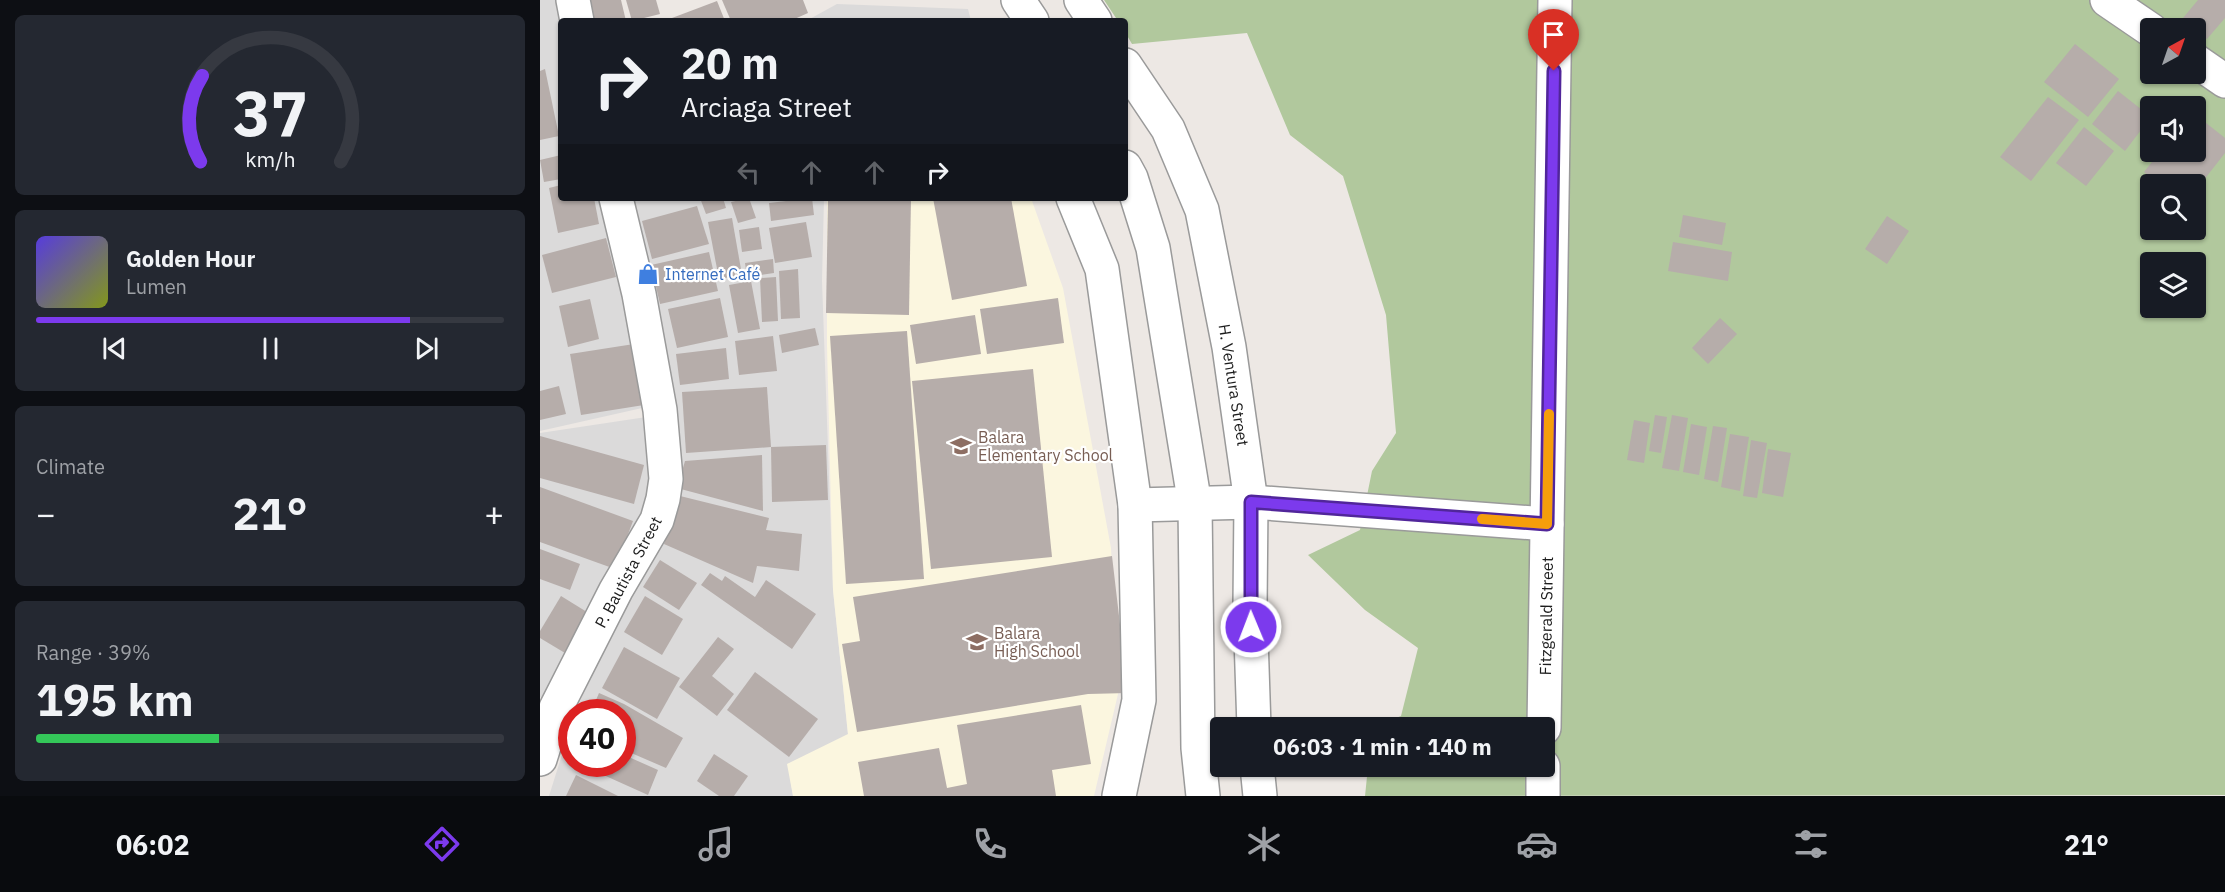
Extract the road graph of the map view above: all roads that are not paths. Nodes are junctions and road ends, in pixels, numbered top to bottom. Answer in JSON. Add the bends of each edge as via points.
{"nodes":[{"id":1,"x":573,"y":0,"type":"edge"},
{"id":2,"x":1018,"y":0,"type":"edge"},
{"id":3,"x":1081,"y":0,"type":"edge"},
{"id":4,"x":1555,"y":0,"type":"edge"},
{"id":5,"x":2107,"y":0,"type":"edge"},
{"id":6,"x":576,"y":18,"type":"edge"},
{"id":7,"x":1030,"y":18,"type":"edge"},
{"id":8,"x":1093,"y":18,"type":"edge"},
{"id":9,"x":2140,"y":22,"type":"edge"},
{"id":10,"x":2206,"y":68,"type":"edge"},
{"id":11,"x":1128,"y":69,"type":"edge"},
{"id":12,"x":2225,"y":81,"type":"edge"},
{"id":13,"x":1128,"y":172,"type":"edge"},
{"id":14,"x":617,"y":201,"type":"edge"},
{"id":15,"x":1074,"y":201,"type":"edge"},
{"id":16,"x":1251,"y":502,"type":"junction"},
{"id":17,"x":1135,"y":505,"type":"junction"},
{"id":18,"x":1195,"y":505,"type":"junction"},
{"id":19,"x":1547,"y":524,"type":"junction"},
{"id":20,"x":1254,"y":717,"type":"edge"},
{"id":21,"x":1544,"y":717,"type":"edge"},
{"id":22,"x":540,"y":759,"type":"edge"},
{"id":23,"x":1258,"y":777,"type":"edge"},
{"id":24,"x":1544,"y":777,"type":"edge"},
{"id":25,"x":1119,"y":796,"type":"edge"},
{"id":26,"x":1203,"y":796,"type":"edge"},
{"id":27,"x":1260,"y":796,"type":"edge"},
{"id":28,"x":1543,"y":796,"type":"edge"}],
"edges":[{"from":1,"to":6,"type":"street"},
{"from":2,"to":7,"type":"street"},
{"from":3,"to":8,"type":"street"},
{"from":4,"to":19,"type":"street","name":"Fitzgerald Street"},
{"from":5,"to":9,"type":"street"},
{"from":10,"to":12,"type":"street"},
{"from":11,"to":16,"type":"street","name":"H. Ventura Street","via":[[1168,129],[1202,210],[1229,347]]},
{"from":13,"to":18,"type":"street","via":[[1154,248]]},
{"from":14,"to":22,"type":"street","name":"P. Bautista Street","via":[[660,410],[666,479],[657,520],[556,708]]},
{"from":15,"to":17,"type":"street","via":[[1102,269]]},
{"from":16,"to":18,"type":"street"},
{"from":16,"to":19,"type":"street"},
{"from":16,"to":20,"type":"street","name":"H. Ventura Street"},
{"from":17,"to":18,"type":"street"},
{"from":17,"to":25,"type":"street","via":[[1139,700]]},
{"from":18,"to":26,"type":"street","via":[[1198,748]]},
{"from":19,"to":21,"type":"street","name":"Fitzgerald Street"},
{"from":23,"to":27,"type":"street"},
{"from":24,"to":28,"type":"street"}]}
